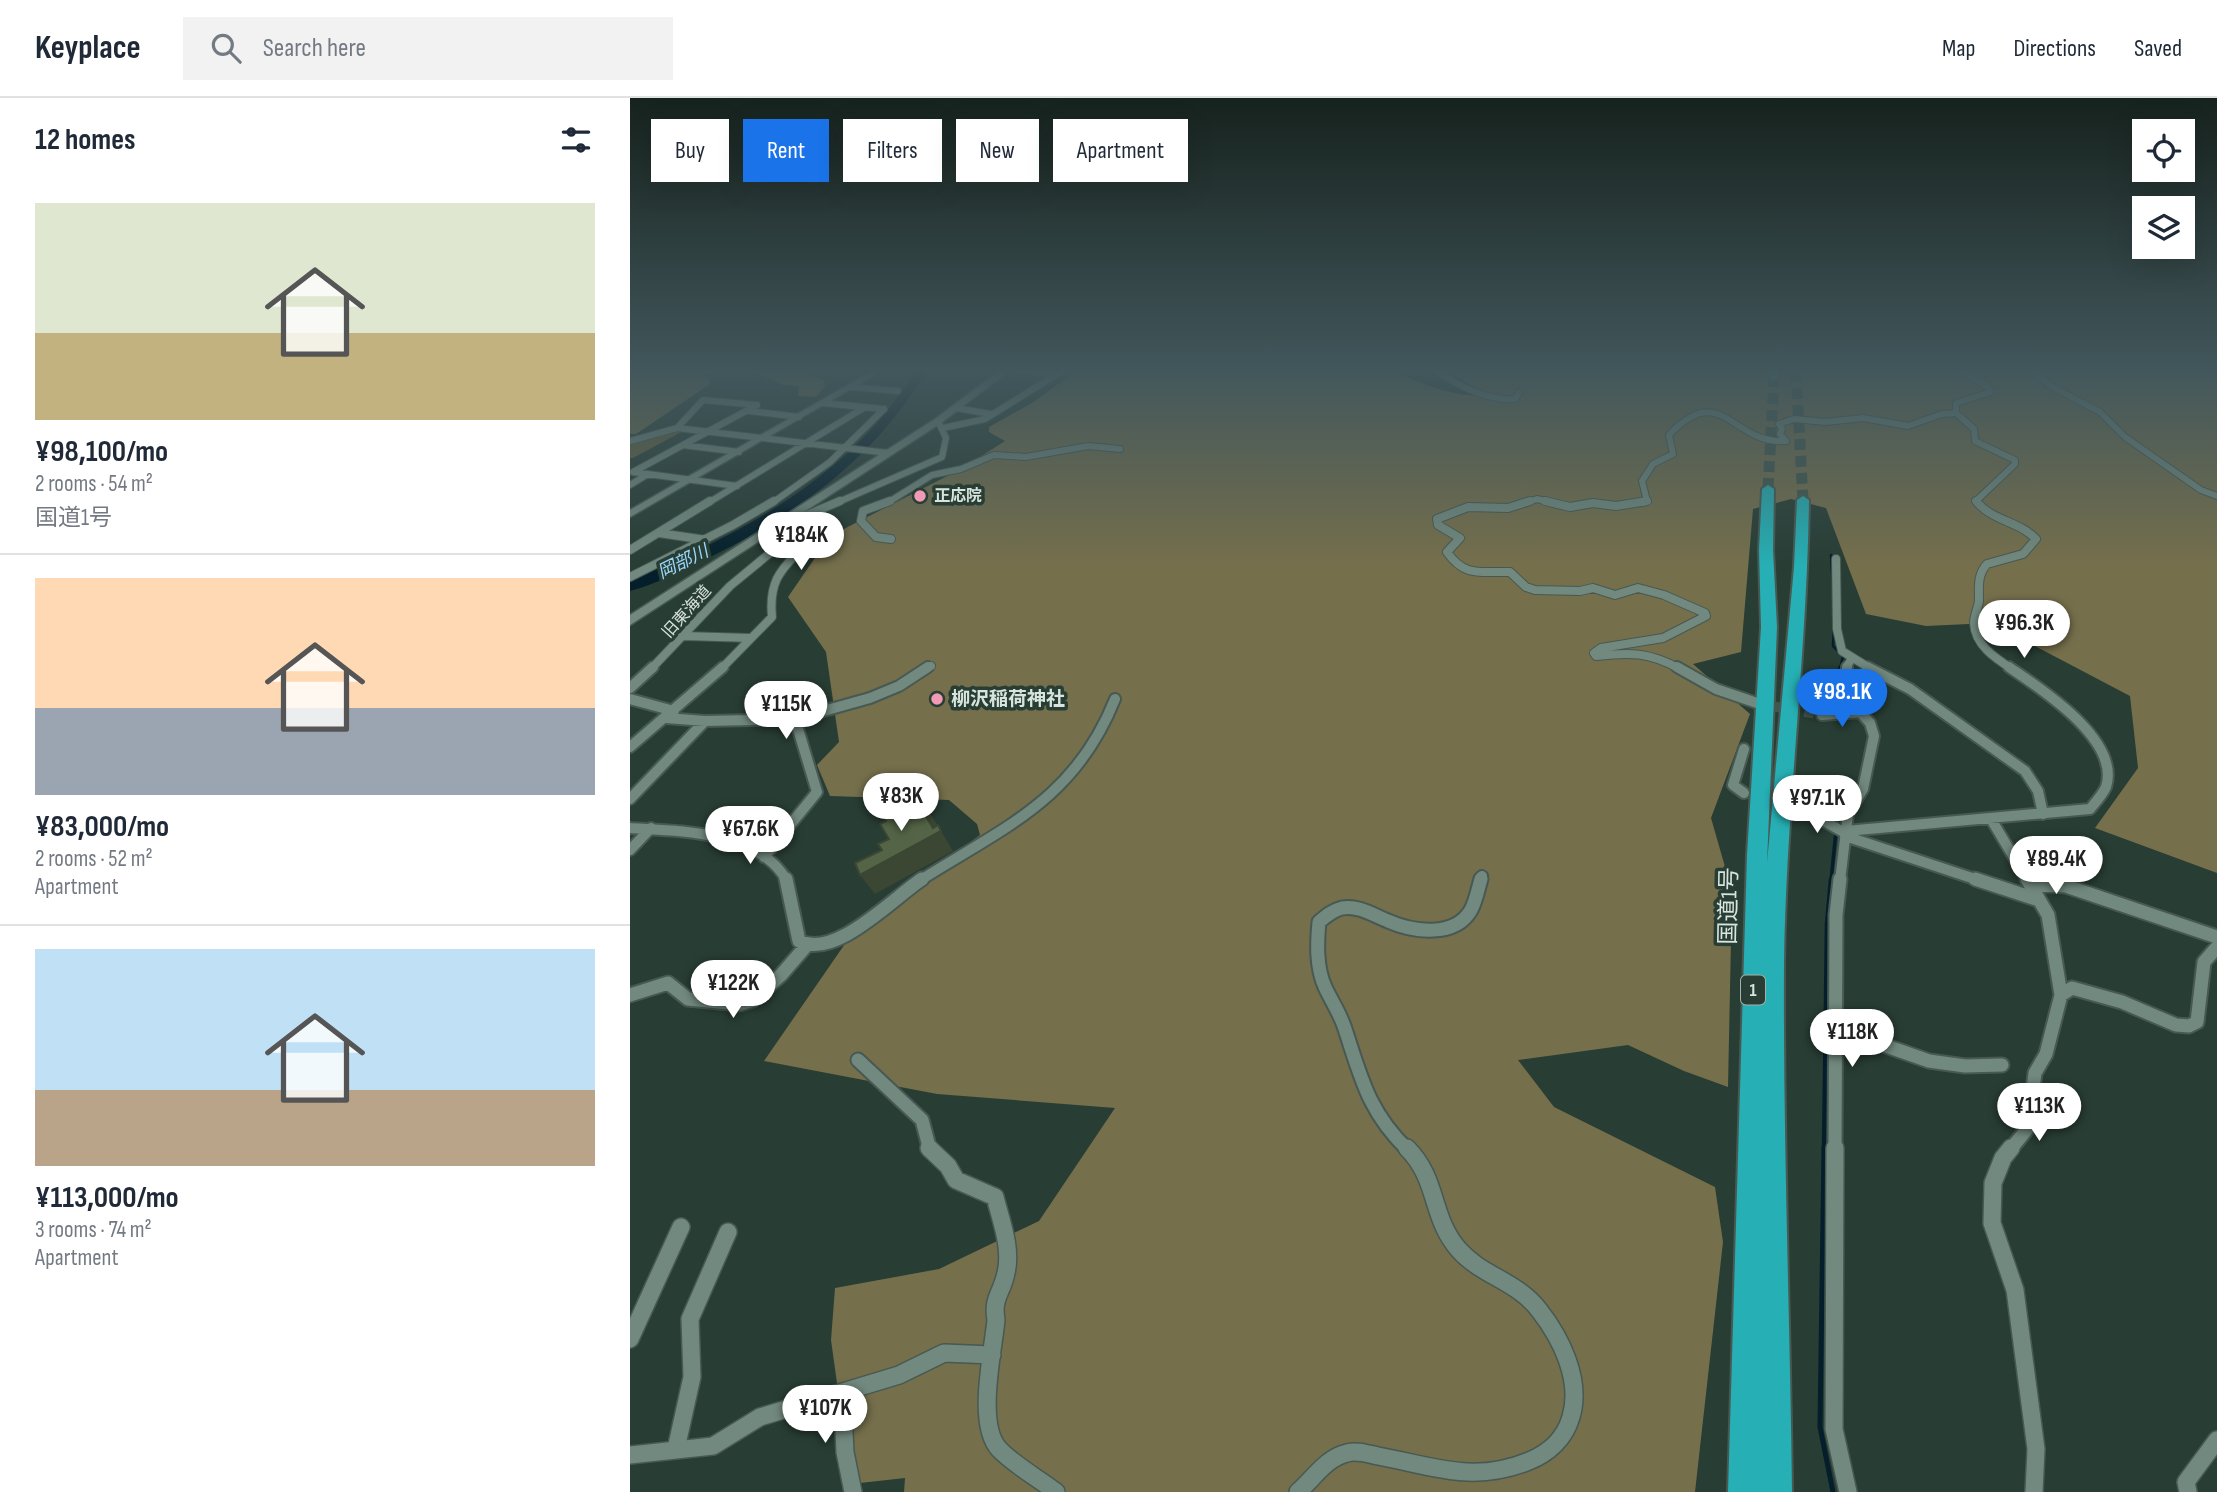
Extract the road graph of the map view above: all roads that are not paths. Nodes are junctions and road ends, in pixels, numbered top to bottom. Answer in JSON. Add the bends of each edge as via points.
{"nodes":[{"id":1,"x":648,"y":436,"type":"edge"},
{"id":2,"x":700,"y":436,"type":"edge"},
{"id":3,"x":755,"y":436,"type":"edge"},
{"id":4,"x":819,"y":436,"type":"edge"},
{"id":5,"x":859,"y":436,"type":"edge"},
{"id":6,"x":920,"y":436,"type":"edge"},
{"id":7,"x":943,"y":436,"type":"edge"},
{"id":8,"x":1669,"y":436,"type":"edge"},
{"id":9,"x":1759,"y":436,"type":"edge"},
{"id":10,"x":1782,"y":436,"type":"edge"},
{"id":11,"x":1975,"y":436,"type":"edge"},
{"id":12,"x":2124,"y":436,"type":"edge"},
{"id":13,"x":764,"y":437,"type":"junction"},
{"id":14,"x":630,"y":441,"type":"edge"},
{"id":15,"x":809,"y":442,"type":"junction"},
{"id":16,"x":683,"y":445,"type":"junction"},
{"id":17,"x":847,"y":447,"type":"junction"},
{"id":18,"x":1120,"y":449,"type":"dead end"},
{"id":19,"x":739,"y":452,"type":"junction"},
{"id":20,"x":888,"y":453,"type":"junction"},
{"id":21,"x":916,"y":468,"type":"junction"},
{"id":22,"x":631,"y":472,"type":"edge"},
{"id":23,"x":648,"y":474,"type":"junction"},
{"id":24,"x":932,"y":475,"type":"junction"},
{"id":25,"x":690,"y":480,"type":"junction"},
{"id":26,"x":630,"y":485,"type":"edge"},
{"id":27,"x":737,"y":486,"type":"junction"},
{"id":28,"x":1768,"y":489,"type":"tunnel mouth"},
{"id":29,"x":864,"y":490,"type":"junction"},
{"id":30,"x":2217,"y":496,"type":"edge"},
{"id":31,"x":1803,"y":500,"type":"tunnel mouth"},
{"id":32,"x":836,"y":501,"type":"junction"},
{"id":33,"x":885,"y":504,"type":"junction"},
{"id":34,"x":847,"y":505,"type":"dead end"},
{"id":35,"x":630,"y":514,"type":"edge"},
{"id":36,"x":780,"y":522,"type":"junction"},
{"id":37,"x":801,"y":522,"type":"junction"},
{"id":38,"x":659,"y":533,"type":"junction"},
{"id":39,"x":891,"y":539,"type":"dead end"},
{"id":40,"x":706,"y":540,"type":"junction"},
{"id":41,"x":630,"y":550,"type":"edge"},
{"id":42,"x":1836,"y":559,"type":"dead end"},
{"id":43,"x":630,"y":577,"type":"edge"},
{"id":44,"x":630,"y":621,"type":"edge"},
{"id":45,"x":684,"y":636,"type":"junction"},
{"id":46,"x":751,"y":638,"type":"junction"},
{"id":47,"x":1851,"y":659,"type":"junction"},
{"id":48,"x":931,"y":666,"type":"dead end"},
{"id":49,"x":630,"y":688,"type":"edge"},
{"id":50,"x":630,"y":699,"type":"edge"},
{"id":51,"x":1115,"y":699,"type":"dead end"},
{"id":52,"x":1757,"y":703,"type":"tunnel mouth"},
{"id":53,"x":1861,"y":712,"type":"junction"},
{"id":54,"x":670,"y":714,"type":"junction"},
{"id":55,"x":1822,"y":715,"type":"tunnel mouth"},
{"id":56,"x":795,"y":719,"type":"junction"},
{"id":57,"x":705,"y":721,"type":"junction"},
{"id":58,"x":630,"y":747,"type":"edge"},
{"id":59,"x":1744,"y":749,"type":"dead end"},
{"id":60,"x":1744,"y":793,"type":"dead end"},
{"id":61,"x":630,"y":799,"type":"edge"},
{"id":62,"x":1803,"y":810,"type":"tunnel mouth"},
{"id":63,"x":2043,"y":814,"type":"junction"},
{"id":64,"x":1991,"y":819,"type":"junction"},
{"id":65,"x":630,"y":828,"type":"edge"},
{"id":66,"x":651,"y":828,"type":"junction"},
{"id":67,"x":1845,"y":834,"type":"junction"},
{"id":68,"x":630,"y":850,"type":"edge"},
{"id":69,"x":764,"y":857,"type":"junction"},
{"id":70,"x":1482,"y":876,"type":"dead end"},
{"id":71,"x":2031,"y":884,"type":"junction"},
{"id":72,"x":2039,"y":900,"type":"junction"},
{"id":73,"x":2217,"y":937,"type":"edge"},
{"id":74,"x":807,"y":945,"type":"junction"},
{"id":75,"x":2217,"y":947,"type":"edge"},
{"id":76,"x":630,"y":995,"type":"edge"},
{"id":77,"x":2061,"y":995,"type":"junction"},
{"id":78,"x":1835,"y":1028,"type":"junction"},
{"id":79,"x":859,"y":1060,"type":"dead end"},
{"id":80,"x":2003,"y":1065,"type":"dead end"},
{"id":81,"x":681,"y":1227,"type":"dead end"},
{"id":82,"x":728,"y":1232,"type":"dead end"},
{"id":83,"x":635,"y":1320,"type":"edge"},
{"id":84,"x":630,"y":1339,"type":"edge"},
{"id":85,"x":992,"y":1355,"type":"junction"},
{"id":86,"x":842,"y":1392,"type":"junction"},
{"id":87,"x":2217,"y":1440,"type":"edge"},
{"id":88,"x":676,"y":1449,"type":"junction"},
{"id":89,"x":630,"y":1455,"type":"edge"},
{"id":90,"x":853,"y":1492,"type":"edge"},
{"id":91,"x":1056,"y":1492,"type":"edge"},
{"id":92,"x":1298,"y":1492,"type":"edge"},
{"id":93,"x":1745,"y":1492,"type":"edge"},
{"id":94,"x":1775,"y":1492,"type":"edge"},
{"id":95,"x":1848,"y":1492,"type":"edge"},
{"id":96,"x":2034,"y":1492,"type":"edge"},
{"id":97,"x":2188,"y":1492,"type":"edge"}],
"edges":[{"from":1,"to":14,"type":"street"},
{"from":2,"to":16,"type":"street"},
{"from":3,"to":13,"type":"street"},
{"from":4,"to":15,"type":"street"},
{"from":5,"to":17,"type":"street"},
{"from":6,"to":20,"type":"main road"},
{"from":7,"to":21,"type":"street","name":"旧東海道","via":[[946,452]]},
{"from":8,"to":52,"type":"street","via":[[1673,454],[1653,464],[1642,481],[1647,501],[1643,503],[1570,508],[1537,499],[1508,508],[1468,507],[1437,519],[1438,525],[1460,538],[1447,552],[1465,570],[1510,572],[1535,590],[1593,587],[1615,595],[1638,587],[1705,613],[1663,638],[1594,653],[1633,652],[1662,659],[1716,690]]},
{"from":9,"to":10,"type":"street","via":[[1779,443],[1786,441]]},
{"from":11,"to":63,"type":"street","via":[[1976,441],[2015,460],[1976,500],[1979,506],[2036,538],[2022,555],[1984,566],[1979,579],[1980,611],[1974,621],[1980,642],[1989,654],[2081,722],[2106,763],[2109,781],[2090,809]]},
{"from":12,"to":30,"type":"street"},
{"from":13,"to":15,"type":"street"},
{"from":13,"to":19,"type":"main road"},
{"from":15,"to":17,"type":"street"},
{"from":15,"to":27,"type":"street"},
{"from":16,"to":19,"type":"street"},
{"from":16,"to":22,"type":"street"},
{"from":17,"to":20,"type":"street"},
{"from":17,"to":40,"type":"street","via":[[769,504]]},
{"from":18,"to":24,"type":"street","via":[[1088,446],[1026,457],[998,454]]},
{"from":19,"to":25,"type":"main road"},
{"from":20,"to":36,"type":"main road"},
{"from":21,"to":24,"type":"street"},
{"from":21,"to":29,"type":"street","name":"旧東海道"},
{"from":22,"to":23,"type":"street"},
{"from":23,"to":25,"type":"street"},
{"from":23,"to":26,"type":"street"},
{"from":24,"to":33,"type":"street"},
{"from":25,"to":27,"type":"street"},
{"from":25,"to":35,"type":"main road"},
{"from":27,"to":38,"type":"street"},
{"from":28,"to":93,"type":"highway","name":"国道1号","number":"1","via":[[1769,627],[1757,855]]},
{"from":29,"to":32,"type":"street","name":"旧東海道"},
{"from":29,"to":33,"type":"street"},
{"from":31,"to":94,"type":"highway","number":"1","via":[[1773,964]]},
{"from":32,"to":34,"type":"street"},
{"from":32,"to":37,"type":"street","name":"旧東海道"},
{"from":33,"to":39,"type":"street","via":[[861,510],[861,521],[876,537]]},
{"from":36,"to":37,"type":"street"},
{"from":36,"to":44,"type":"main road"},
{"from":37,"to":45,"type":"street","name":"旧東海道","via":[[730,586]]},
{"from":37,"to":46,"type":"street","via":[[819,526],[773,582],[772,617]]},
{"from":38,"to":40,"type":"street"},
{"from":38,"to":41,"type":"street"},
{"from":40,"to":43,"type":"street"},
{"from":42,"to":47,"type":"street","via":[[1839,642]]},
{"from":45,"to":46,"type":"street"},
{"from":45,"to":49,"type":"street","name":"旧東海道"},
{"from":46,"to":54,"type":"street"},
{"from":47,"to":53,"type":"street","via":[[1844,672],[1845,695]]},
{"from":47,"to":63,"type":"street","via":[[1910,689],[2025,771],[2043,799]]},
{"from":48,"to":56,"type":"street","via":[[880,695]]},
{"from":50,"to":54,"type":"street"},
{"from":51,"to":74,"type":"street","via":[[1107,722],[1069,777],[1014,827],[935,871],[841,936],[825,944]]},
{"from":53,"to":55,"type":"street"},
{"from":53,"to":67,"type":"street","via":[[1874,736],[1863,789],[1848,814]]},
{"from":54,"to":57,"type":"street"},
{"from":54,"to":58,"type":"street"},
{"from":56,"to":57,"type":"street"},
{"from":56,"to":69,"type":"street","via":[[817,792]]},
{"from":57,"to":61,"type":"street"},
{"from":59,"to":60,"type":"street","via":[[1733,785]]},
{"from":62,"to":67,"type":"street"},
{"from":63,"to":64,"type":"street"},
{"from":64,"to":67,"type":"street"},
{"from":64,"to":71,"type":"street"},
{"from":65,"to":66,"type":"street"},
{"from":66,"to":68,"type":"street"},
{"from":66,"to":69,"type":"street","via":[[703,832]]},
{"from":67,"to":72,"type":"street"},
{"from":67,"to":78,"type":"street","via":[[1836,915]]},
{"from":69,"to":74,"type":"street","via":[[786,878],[799,941]]},
{"from":70,"to":92,"type":"street","via":[[1469,914],[1439,930],[1395,925],[1359,909],[1329,913],[1319,922],[1319,961],[1366,1096],[1383,1124],[1426,1170],[1443,1228],[1478,1267],[1523,1292],[1545,1317],[1569,1361],[1575,1397],[1567,1425],[1556,1444],[1533,1460],[1496,1471],[1452,1473],[1349,1452],[1325,1461]]},
{"from":71,"to":72,"type":"street"},
{"from":71,"to":73,"type":"street","via":[[2066,886]]},
{"from":72,"to":77,"type":"street","via":[[2048,915]]},
{"from":74,"to":76,"type":"street","via":[[753,1000],[740,1004],[688,999],[668,983]]},
{"from":75,"to":77,"type":"street","via":[[2204,962],[2196,1022],[2189,1026],[2159,1020],[2122,1002],[2072,988]]},
{"from":77,"to":96,"type":"street","via":[[2046,1054],[2035,1073],[2028,1128],[2003,1157],[1993,1183],[1992,1223],[2015,1290],[2035,1449]]},
{"from":78,"to":80,"type":"street","via":[[1929,1061]]},
{"from":78,"to":95,"type":"street","via":[[1834,1429]]},
{"from":79,"to":85,"type":"street","via":[[922,1121],[930,1151],[957,1180],[995,1197],[1008,1252],[1006,1274],[993,1305]]},
{"from":81,"to":83,"type":"street"},
{"from":82,"to":88,"type":"street","via":[[690,1319],[692,1377]]},
{"from":83,"to":84,"type":"street"},
{"from":85,"to":86,"type":"street","via":[[944,1353],[899,1375]]},
{"from":85,"to":91,"type":"street","via":[[989,1433],[999,1449]]},
{"from":86,"to":88,"type":"street","via":[[760,1417],[713,1446]]},
{"from":86,"to":90,"type":"street","via":[[845,1452]]},
{"from":87,"to":97,"type":"street","via":[[2186,1482]]},
{"from":88,"to":89,"type":"street"}]}
